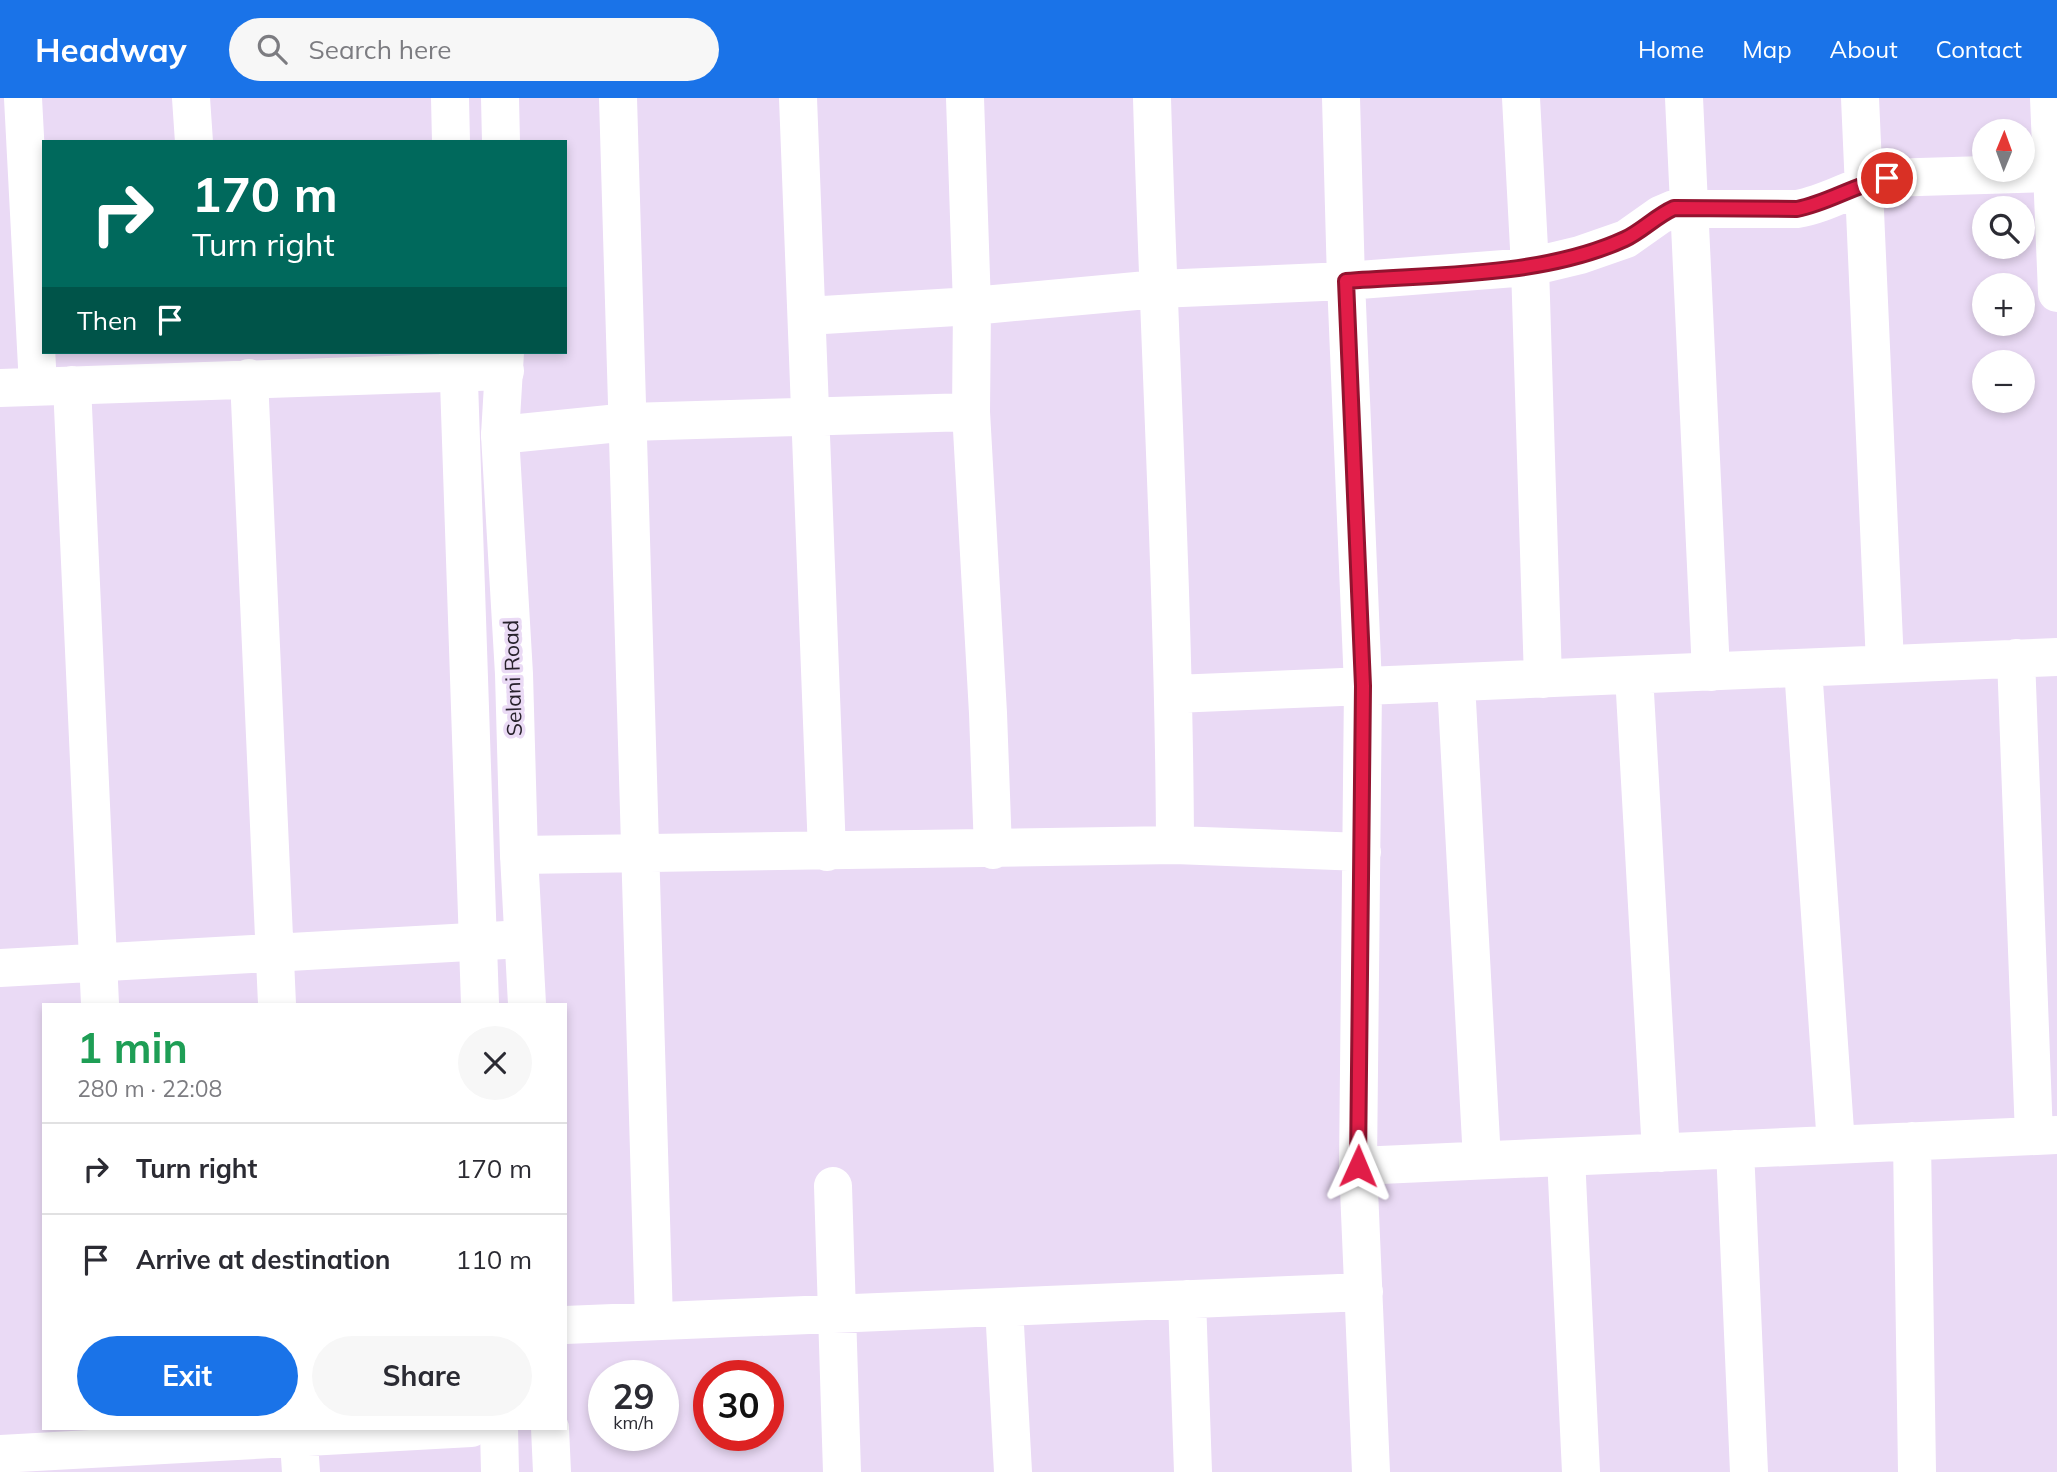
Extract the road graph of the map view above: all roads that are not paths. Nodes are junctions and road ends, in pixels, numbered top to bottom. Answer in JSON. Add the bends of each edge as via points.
{"nodes":[{"id":1,"x":23,"y":98,"type":"edge"},
{"id":2,"x":191,"y":98,"type":"edge"},
{"id":3,"x":450,"y":98,"type":"edge"},
{"id":4,"x":500,"y":98,"type":"edge"},
{"id":5,"x":618,"y":98,"type":"edge"},
{"id":6,"x":797,"y":98,"type":"edge"},
{"id":7,"x":965,"y":98,"type":"edge"},
{"id":8,"x":1153,"y":98,"type":"edge"},
{"id":9,"x":1341,"y":98,"type":"edge"},
{"id":10,"x":1521,"y":98,"type":"edge"},
{"id":11,"x":1684,"y":98,"type":"edge"},
{"id":12,"x":1860,"y":98,"type":"edge"},
{"id":13,"x":2049,"y":98,"type":"edge"},
{"id":14,"x":194,"y":140,"type":"edge"},
{"id":15,"x":451,"y":140,"type":"edge"},
{"id":16,"x":501,"y":140,"type":"edge"},
{"id":17,"x":2051,"y":173,"type":"junction"},
{"id":18,"x":1863,"y":183,"type":"junction"},
{"id":19,"x":1688,"y":208,"type":"junction"},
{"id":20,"x":2056,"y":237,"type":"edge"},
{"id":21,"x":1530,"y":267,"type":"junction"},
{"id":22,"x":42,"y":269,"type":"edge"},
{"id":23,"x":1346,"y":281,"type":"junction"},
{"id":24,"x":1158,"y":289,"type":"junction"},
{"id":25,"x":2057,"y":293,"type":"edge"},
{"id":26,"x":972,"y":306,"type":"junction"},
{"id":27,"x":807,"y":316,"type":"junction"},
{"id":28,"x":51,"y":354,"type":"edge"},
{"id":29,"x":505,"y":361,"type":"edge"},
{"id":30,"x":458,"y":362,"type":"edge"},
{"id":31,"x":208,"y":366,"type":"edge"},
{"id":32,"x":249,"y":378,"type":"junction"},
{"id":33,"x":55,"y":386,"type":"junction"},
{"id":34,"x":0,"y":388,"type":"edge"},
{"id":35,"x":971,"y":412,"type":"junction"},
{"id":36,"x":809,"y":417,"type":"junction"},
{"id":37,"x":629,"y":422,"type":"junction"},
{"id":38,"x":500,"y":435,"type":"junction"},
{"id":39,"x":2057,"y":657,"type":"edge"},
{"id":40,"x":2015,"y":659,"type":"junction"},
{"id":41,"x":1885,"y":664,"type":"junction"},
{"id":42,"x":1803,"y":668,"type":"junction"},
{"id":43,"x":1711,"y":672,"type":"junction"},
{"id":44,"x":1634,"y":675,"type":"junction"},
{"id":45,"x":1543,"y":679,"type":"junction"},
{"id":46,"x":1457,"y":683,"type":"junction"},
{"id":47,"x":1363,"y":686,"type":"junction"},
{"id":48,"x":1174,"y":694,"type":"junction"},
{"id":49,"x":1175,"y":845,"type":"junction"},
{"id":50,"x":993,"y":850,"type":"junction"},
{"id":51,"x":827,"y":852,"type":"junction"},
{"id":52,"x":1362,"y":852,"type":"junction"},
{"id":53,"x":641,"y":853,"type":"junction"},
{"id":54,"x":519,"y":855,"type":"junction"},
{"id":55,"x":523,"y":939,"type":"junction"},
{"id":56,"x":477,"y":941,"type":"junction"},
{"id":57,"x":274,"y":953,"type":"junction"},
{"id":58,"x":98,"y":962,"type":"junction"},
{"id":59,"x":0,"y":968,"type":"edge"},
{"id":60,"x":100,"y":1003,"type":"edge"},
{"id":61,"x":277,"y":1003,"type":"edge"},
{"id":62,"x":480,"y":1003,"type":"edge"},
{"id":63,"x":527,"y":1003,"type":"edge"},
{"id":64,"x":2046,"y":1136,"type":"edge"},
{"id":65,"x":1912,"y":1142,"type":"junction"},
{"id":66,"x":1836,"y":1145,"type":"junction"},
{"id":67,"x":1735,"y":1149,"type":"junction"},
{"id":68,"x":1661,"y":1153,"type":"junction"},
{"id":69,"x":1566,"y":1157,"type":"junction"},
{"id":70,"x":1482,"y":1160,"type":"junction"},
{"id":71,"x":1358,"y":1166,"type":"junction"},
{"id":72,"x":833,"y":1186,"type":"dead end"},
{"id":73,"x":1364,"y":1292,"type":"junction"},
{"id":74,"x":1187,"y":1299,"type":"junction"},
{"id":75,"x":1004,"y":1307,"type":"junction"},
{"id":76,"x":836,"y":1313,"type":"junction"},
{"id":77,"x":654,"y":1321,"type":"junction"},
{"id":78,"x":567,"y":1325,"type":"edge"},
{"id":79,"x":452,"y":1430,"type":"edge"},
{"id":80,"x":499,"y":1430,"type":"edge"},
{"id":81,"x":550,"y":1430,"type":"edge"},
{"id":82,"x":299,"y":1446,"type":"edge"},
{"id":83,"x":122,"y":1449,"type":"edge"},
{"id":84,"x":0,"y":1454,"type":"edge"},
{"id":85,"x":500,"y":1472,"type":"edge"},
{"id":86,"x":552,"y":1472,"type":"edge"},
{"id":87,"x":842,"y":1472,"type":"edge"},
{"id":88,"x":1013,"y":1472,"type":"edge"},
{"id":89,"x":1193,"y":1472,"type":"edge"},
{"id":90,"x":1371,"y":1472,"type":"edge"},
{"id":91,"x":1581,"y":1472,"type":"edge"},
{"id":92,"x":1749,"y":1472,"type":"edge"},
{"id":93,"x":1917,"y":1472,"type":"edge"}],
"edges":[{"from":1,"to":22,"type":"street"},
{"from":2,"to":14,"type":"street"},
{"from":3,"to":15,"type":"street"},
{"from":4,"to":16,"type":"street"},
{"from":5,"to":37,"type":"street"},
{"from":6,"to":27,"type":"street"},
{"from":7,"to":26,"type":"street"},
{"from":8,"to":24,"type":"street"},
{"from":9,"to":23,"type":"street"},
{"from":10,"to":21,"type":"street"},
{"from":11,"to":19,"type":"street"},
{"from":12,"to":18,"type":"street"},
{"from":13,"to":17,"type":"street"},
{"from":17,"to":18,"type":"street","via":[[1887,178]]},
{"from":17,"to":20,"type":"street"},
{"from":18,"to":19,"type":"street","via":[[1816,206],[1797,209]]},
{"from":18,"to":41,"type":"street"},
{"from":19,"to":21,"type":"street","via":[[1674,208],[1626,239]]},
{"from":19,"to":43,"type":"street"},
{"from":20,"to":25,"type":"street"},
{"from":21,"to":23,"type":"street"},
{"from":21,"to":45,"type":"street"},
{"from":23,"to":24,"type":"street"},
{"from":23,"to":47,"type":"street"},
{"from":24,"to":26,"type":"street"},
{"from":24,"to":48,"type":"street"},
{"from":26,"to":27,"type":"street"},
{"from":26,"to":35,"type":"street"},
{"from":27,"to":36,"type":"street"},
{"from":28,"to":33,"type":"street"},
{"from":29,"to":30,"type":"street"},
{"from":29,"to":38,"type":"street","name":"Selani Road"},
{"from":30,"to":32,"type":"street"},
{"from":30,"to":56,"type":"street"},
{"from":31,"to":32,"type":"street"},
{"from":31,"to":33,"type":"street"},
{"from":32,"to":57,"type":"street"},
{"from":33,"to":34,"type":"street"},
{"from":33,"to":58,"type":"street"},
{"from":35,"to":36,"type":"street"},
{"from":35,"to":50,"type":"street"},
{"from":36,"to":37,"type":"street"},
{"from":36,"to":51,"type":"street"},
{"from":37,"to":38,"type":"street"},
{"from":37,"to":53,"type":"street"},
{"from":38,"to":54,"type":"street","name":"Selani Road"},
{"from":39,"to":40,"type":"street"},
{"from":40,"to":41,"type":"street"},
{"from":40,"to":64,"type":"street"},
{"from":41,"to":42,"type":"street"},
{"from":42,"to":43,"type":"street"},
{"from":42,"to":66,"type":"street"},
{"from":43,"to":44,"type":"street"},
{"from":44,"to":45,"type":"street"},
{"from":44,"to":68,"type":"street"},
{"from":45,"to":46,"type":"street"},
{"from":46,"to":47,"type":"street"},
{"from":46,"to":70,"type":"street"},
{"from":47,"to":48,"type":"street"},
{"from":47,"to":52,"type":"street"},
{"from":48,"to":49,"type":"street"},
{"from":49,"to":50,"type":"street"},
{"from":49,"to":52,"type":"street"},
{"from":50,"to":51,"type":"street"},
{"from":51,"to":53,"type":"street"},
{"from":52,"to":71,"type":"street"},
{"from":53,"to":54,"type":"street"},
{"from":53,"to":77,"type":"street"},
{"from":54,"to":55,"type":"street","name":"Selani Road"},
{"from":55,"to":56,"type":"street"},
{"from":55,"to":63,"type":"street","name":"Selani Road"},
{"from":56,"to":57,"type":"street"},
{"from":56,"to":62,"type":"street"},
{"from":57,"to":58,"type":"street"},
{"from":57,"to":61,"type":"street"},
{"from":58,"to":59,"type":"street"},
{"from":58,"to":60,"type":"street"},
{"from":64,"to":65,"type":"street"},
{"from":65,"to":66,"type":"street"},
{"from":65,"to":93,"type":"street"},
{"from":66,"to":67,"type":"street"},
{"from":67,"to":68,"type":"street"},
{"from":67,"to":92,"type":"street"},
{"from":68,"to":69,"type":"street"},
{"from":69,"to":70,"type":"street"},
{"from":69,"to":91,"type":"street"},
{"from":70,"to":71,"type":"street"},
{"from":71,"to":73,"type":"street"},
{"from":72,"to":76,"type":"street"},
{"from":73,"to":74,"type":"street"},
{"from":73,"to":90,"type":"street"},
{"from":74,"to":75,"type":"street"},
{"from":74,"to":89,"type":"street"},
{"from":75,"to":76,"type":"street"},
{"from":75,"to":88,"type":"street"},
{"from":76,"to":77,"type":"street"},
{"from":76,"to":87,"type":"street"},
{"from":77,"to":78,"type":"street"},
{"from":79,"to":82,"type":"street"},
{"from":80,"to":85,"type":"street"},
{"from":81,"to":86,"type":"street"},
{"from":82,"to":83,"type":"street"},
{"from":83,"to":84,"type":"street"}]}
